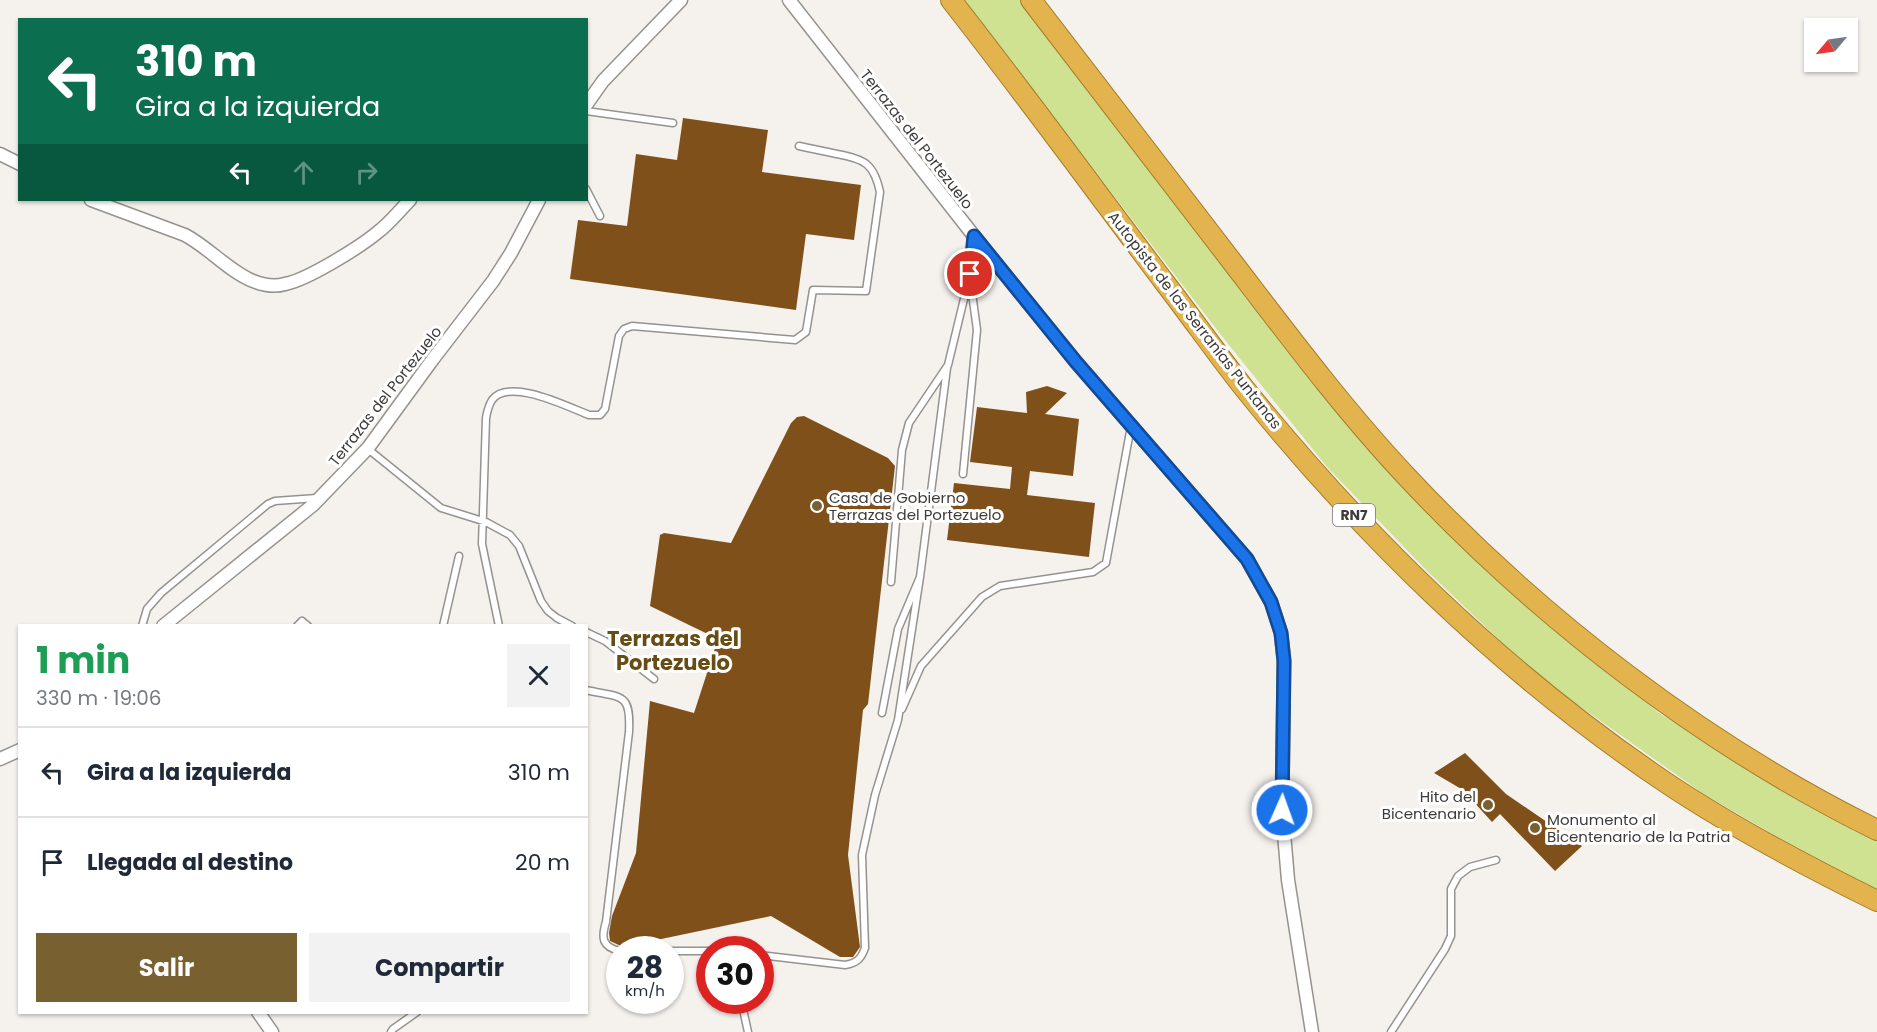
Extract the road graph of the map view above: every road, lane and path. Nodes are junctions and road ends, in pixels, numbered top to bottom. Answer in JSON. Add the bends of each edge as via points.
{"nodes":[{"id":1,"x":681,"y":0,"type":"edge"},
{"id":2,"x":789,"y":0,"type":"edge"},
{"id":3,"x":942,"y":0,"type":"edge"},
{"id":4,"x":951,"y":0,"type":"edge"},
{"id":5,"x":1033,"y":2,"type":"edge"},
{"id":6,"x":978,"y":34,"type":"junction"},
{"id":7,"x":588,"y":102,"type":"edge"},
{"id":8,"x":588,"y":111,"type":"edge"},
{"id":9,"x":673,"y":123,"type":"dead end"},
{"id":10,"x":799,"y":146,"type":"dead end"},
{"id":11,"x":0,"y":154,"type":"edge"},
{"id":12,"x":18,"y":163,"type":"edge"},
{"id":13,"x":588,"y":193,"type":"edge"},
{"id":14,"x":94,"y":201,"type":"edge"},
{"id":15,"x":409,"y":201,"type":"edge"},
{"id":16,"x":538,"y":201,"type":"edge"},
{"id":17,"x":600,"y":216,"type":"dead end"},
{"id":18,"x":974,"y":236,"type":"junction"},
{"id":19,"x":970,"y":274,"type":"junction"},
{"id":20,"x":948,"y":365,"type":"junction"},
{"id":21,"x":1131,"y":425,"type":"junction"},
{"id":22,"x":368,"y":448,"type":"junction"},
{"id":23,"x":963,"y":474,"type":"dead end"},
{"id":24,"x":321,"y":498,"type":"junction"},
{"id":25,"x":482,"y":520,"type":"junction"},
{"id":26,"x":459,"y":556,"type":"dead end"},
{"id":27,"x":920,"y":578,"type":"junction"},
{"id":28,"x":891,"y":582,"type":"dead end"},
{"id":29,"x":143,"y":624,"type":"edge"},
{"id":30,"x":166,"y":624,"type":"edge"},
{"id":31,"x":443,"y":624,"type":"edge"},
{"id":32,"x":499,"y":624,"type":"edge"},
{"id":33,"x":568,"y":624,"type":"edge"},
{"id":34,"x":588,"y":633,"type":"edge"},
{"id":35,"x":654,"y":680,"type":"dead end"},
{"id":36,"x":588,"y":690,"type":"edge"},
{"id":37,"x":882,"y":713,"type":"dead end"},
{"id":38,"x":898,"y":720,"type":"junction"},
{"id":39,"x":1877,"y":830,"type":"edge"},
{"id":40,"x":1496,"y":860,"type":"dead end"},
{"id":41,"x":1877,"y":901,"type":"edge"},
{"id":42,"x":606,"y":945,"type":"edge"},
{"id":43,"x":774,"y":956,"type":"edge"},
{"id":44,"x":259,"y":1014,"type":"edge"},
{"id":45,"x":414,"y":1014,"type":"edge"},
{"id":46,"x":744,"y":1014,"type":"edge"},
{"id":47,"x":272,"y":1032,"type":"edge"},
{"id":48,"x":391,"y":1032,"type":"edge"},
{"id":49,"x":748,"y":1032,"type":"edge"},
{"id":50,"x":1311,"y":1032,"type":"edge"},
{"id":51,"x":1391,"y":1032,"type":"edge"}],
"edges":[{"from":1,"to":7,"type":"street","via":[[603,81]]},
{"from":2,"to":18,"type":"street","name":"Terrazas del Portezuelo"},
{"from":3,"to":6,"type":"highway"},
{"from":4,"to":6,"type":"highway","name":"Autopista de las Serranías Puntanas","number":"RN7"},
{"from":5,"to":39,"type":"highway","via":[[1320,376],[1441,511],[1534,599],[1621,670],[1734,748]]},
{"from":6,"to":41,"type":"highway","name":"Autopista de las Serranías Puntanas","number":"RN7","via":[[1244,387],[1356,517],[1430,590],[1540,689],[1666,782],[1780,852]]},
{"from":8,"to":9,"type":"lane"},
{"from":10,"to":25,"type":"lane","via":[[859,158],[877,178],[880,192],[866,291],[813,291],[806,332],[795,340],[632,326],[624,329],[619,336],[605,409],[600,415],[589,415],[521,391],[503,392],[492,400],[486,418]]},
{"from":11,"to":12,"type":"street"},
{"from":13,"to":17,"type":"lane"},
{"from":14,"to":15,"type":"street","via":[[185,235],[246,278],[274,286],[297,281],[343,255],[375,234]]},
{"from":16,"to":22,"type":"street","name":"Terrazas del Portezuelo","via":[[493,281]]},
{"from":18,"to":19,"type":"lane"},
{"from":18,"to":21,"type":"street","name":"Terrazas del Portezuelo"},
{"from":19,"to":20,"type":"lane"},
{"from":19,"to":23,"type":"lane","via":[[977,330]]},
{"from":20,"to":27,"type":"lane"},
{"from":20,"to":28,"type":"lane","via":[[909,423],[902,450]]},
{"from":21,"to":38,"type":"lane","via":[[1106,563],[1093,572],[1000,586],[982,597],[921,666]]},
{"from":21,"to":50,"type":"street","name":"Terrazas del Portezuelo","via":[[1247,559],[1271,602],[1281,633],[1282,810],[1288,880]]},
{"from":22,"to":24,"type":"street","name":"Terrazas del Portezuelo"},
{"from":22,"to":25,"type":"lane","via":[[441,508]]},
{"from":24,"to":29,"type":"lane","via":[[268,504],[161,593],[147,609]]},
{"from":24,"to":30,"type":"street","name":"Terrazas del Portezuelo"},
{"from":25,"to":32,"type":"lane","via":[[482,544]]},
{"from":25,"to":33,"type":"lane","via":[[510,535],[519,546],[541,601],[548,611]]},
{"from":26,"to":31,"type":"lane"},
{"from":27,"to":37,"type":"lane","via":[[898,629]]},
{"from":27,"to":38,"type":"lane"},
{"from":34,"to":35,"type":"lane","via":[[605,641]]},
{"from":36,"to":42,"type":"lane","via":[[621,698],[630,711],[602,936]]},
{"from":38,"to":43,"type":"lane","via":[[862,855],[865,948],[861,959],[845,965]]},
{"from":40,"to":51,"type":"lane","via":[[1470,867],[1458,876],[1451,889],[1451,936],[1446,948]]},
{"from":44,"to":47,"type":"street"},
{"from":45,"to":48,"type":"lane"},
{"from":46,"to":49,"type":"lane"}]}
